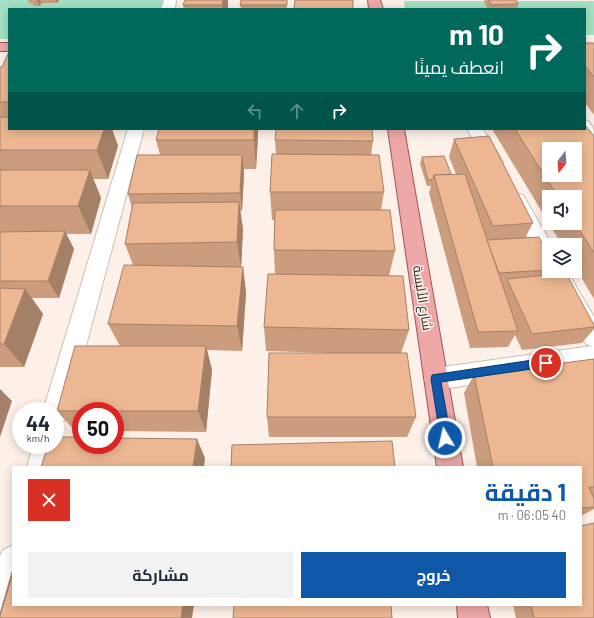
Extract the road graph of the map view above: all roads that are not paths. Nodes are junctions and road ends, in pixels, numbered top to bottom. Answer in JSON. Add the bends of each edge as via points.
{"nodes":[{"id":1,"x":586,"y":126,"type":"edge"},
{"id":2,"x":136,"y":130,"type":"edge"},
{"id":3,"x":396,"y":130,"type":"edge"},
{"id":4,"x":476,"y":130,"type":"edge"},
{"id":5,"x":594,"y":137,"type":"edge"},
{"id":6,"x":542,"y":246,"type":"edge"},
{"id":7,"x":560,"y":278,"type":"edge"},
{"id":8,"x":594,"y":337,"type":"edge"},
{"id":9,"x":594,"y":356,"type":"edge"},
{"id":10,"x":436,"y":379,"type":"junction"},
{"id":11,"x":58,"y":402,"type":"edge"},
{"id":12,"x":44,"y":454,"type":"edge"},
{"id":13,"x":40,"y":466,"type":"edge"},
{"id":14,"x":450,"y":466,"type":"edge"},
{"id":15,"x":12,"y":564,"type":"edge"},
{"id":16,"x":0,"y":606,"type":"edge"},
{"id":17,"x":472,"y":606,"type":"edge"},
{"id":18,"x":474,"y":618,"type":"edge"}],
"edges":[{"from":1,"to":5,"type":"street"},
{"from":2,"to":11,"type":"street"},
{"from":3,"to":10,"type":"main road","name":"شارع الألبسة"},
{"from":4,"to":6,"type":"street"},
{"from":7,"to":8,"type":"street"},
{"from":9,"to":10,"type":"street"},
{"from":10,"to":14,"type":"main road","name":"شارع الألبسة"},
{"from":12,"to":13,"type":"street"},
{"from":15,"to":16,"type":"street"},
{"from":17,"to":18,"type":"main road"}]}
